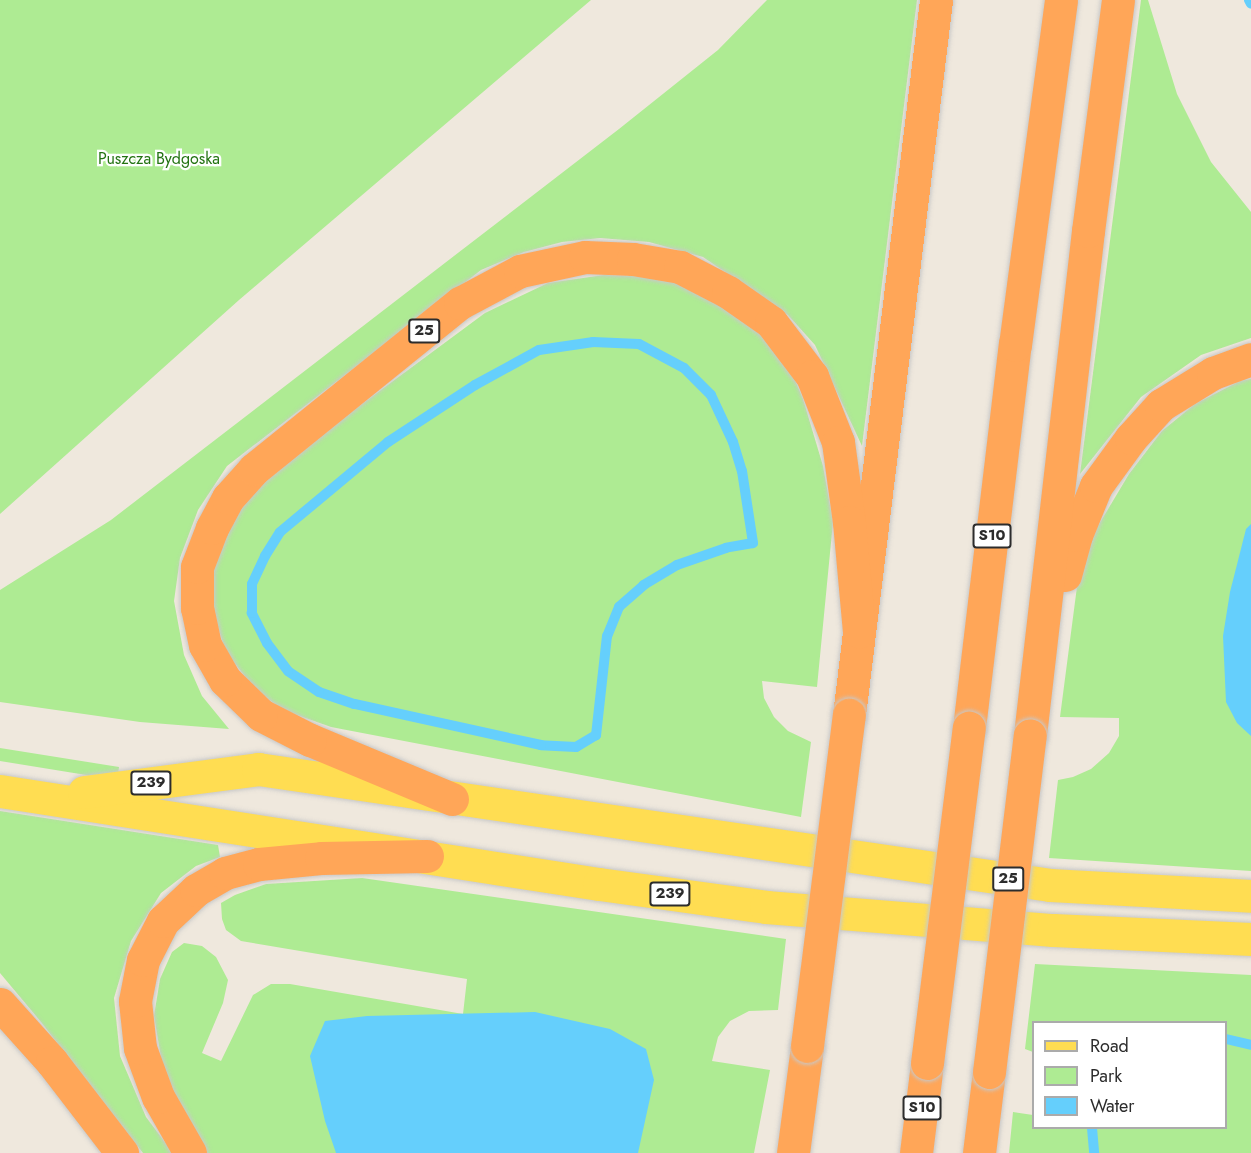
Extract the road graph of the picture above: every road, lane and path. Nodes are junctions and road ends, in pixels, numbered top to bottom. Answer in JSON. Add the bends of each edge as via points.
{"nodes":[{"id":1,"x":936,"y":0,"type":"edge"},
{"id":2,"x":1061,"y":0,"type":"edge"},
{"id":3,"x":1118,"y":0,"type":"edge"},
{"id":4,"x":1251,"y":359,"type":"edge"},
{"id":5,"x":859,"y":632,"type":"junction"},
{"id":6,"x":1038,"y":669,"type":"junction"},
{"id":7,"x":0,"y":791,"type":"edge"},
{"id":8,"x":45,"y":798,"type":"junction"},
{"id":9,"x":452,"y":799,"type":"junction"},
{"id":10,"x":427,"y":856,"type":"junction"},
{"id":11,"x":1239,"y":895,"type":"edge"},
{"id":12,"x":1245,"y":938,"type":"edge"},
{"id":13,"x":0,"y":1004,"type":"edge"},
{"id":14,"x":801,"y":1089,"type":"junction"},
{"id":15,"x":122,"y":1153,"type":"edge"},
{"id":16,"x":190,"y":1153,"type":"edge"},
{"id":17,"x":781,"y":1153,"type":"edge"},
{"id":18,"x":794,"y":1153,"type":"edge"},
{"id":19,"x":916,"y":1153,"type":"edge"},
{"id":20,"x":979,"y":1153,"type":"edge"}],
"edges":[{"from":1,"to":5,"type":"highway"},
{"from":2,"to":19,"type":"highway","number":"S10","bridge":true},
{"from":3,"to":6,"type":"highway"},
{"from":4,"to":6,"type":"highway","via":[[1213,373],[1161,405],[1096,486],[1076,535]]},
{"from":5,"to":9,"type":"highway","number":"25","via":[[838,442],[812,376],[771,322],[728,292],[680,267],[633,259],[585,257],[520,271],[460,303],[254,469],[228,498],[197,567],[197,608],[205,645],[225,680],[261,715],[310,740]]},
{"from":5,"to":14,"type":"highway","number":"25","bridge":true},
{"from":6,"to":20,"type":"highway","bridge":true},
{"from":7,"to":8,"type":"main road","number":"239"},
{"from":8,"to":9,"type":"main road","number":"239","via":[[258,769]]},
{"from":8,"to":10,"type":"main road","number":"239"},
{"from":9,"to":11,"type":"main road","number":"25","via":[[1050,885]]},
{"from":10,"to":12,"type":"main road","number":"239","via":[[766,907],[1053,930]]},
{"from":10,"to":16,"type":"highway","via":[[321,858],[259,864],[225,873],[196,890],[163,921],[143,960],[135,1000],[140,1048],[158,1097]]},
{"from":13,"to":15,"type":"highway","via":[[52,1062]]},
{"from":14,"to":17,"type":"highway"},
{"from":14,"to":18,"type":"highway","number":"25"}]}
